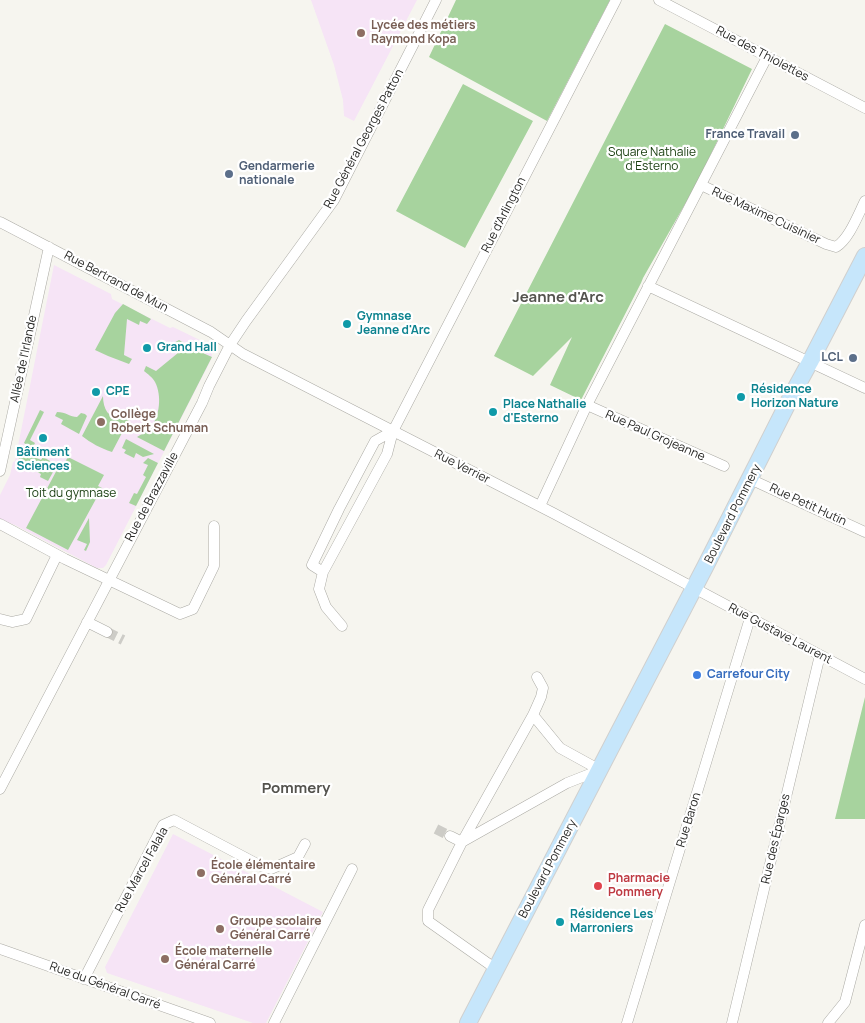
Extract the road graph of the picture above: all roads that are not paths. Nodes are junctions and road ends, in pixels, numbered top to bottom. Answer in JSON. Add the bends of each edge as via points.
{"nodes":[{"id":1,"x":436,"y":0,"type":"edge"},
{"id":2,"x":616,"y":0,"type":"edge"},
{"id":3,"x":659,"y":0,"type":"edge"},
{"id":4,"x":767,"y":57,"type":"junction"},
{"id":5,"x":865,"y":108,"type":"edge"},
{"id":6,"x":701,"y":185,"type":"junction"},
{"id":7,"x":865,"y":201,"type":"edge"},
{"id":8,"x":0,"y":222,"type":"edge"},
{"id":9,"x":49,"y":247,"type":"junction"},
{"id":10,"x":864,"y":260,"type":"edge"},
{"id":11,"x":648,"y":286,"type":"junction"},
{"id":12,"x":230,"y":345,"type":"junction"},
{"id":13,"x":810,"y":362,"type":"junction"},
{"id":14,"x":865,"y":388,"type":"edge"},
{"id":15,"x":587,"y":405,"type":"junction"},
{"id":16,"x":393,"y":431,"type":"junction"},
{"id":17,"x":724,"y":466,"type":"dead end"},
{"id":18,"x":0,"y":471,"type":"edge"},
{"id":19,"x":750,"y":479,"type":"junction"},
{"id":20,"x":540,"y":506,"type":"junction"},
{"id":21,"x":0,"y":524,"type":"edge"},
{"id":22,"x":214,"y":526,"type":"dead end"},
{"id":23,"x":865,"y":532,"type":"edge"},
{"id":24,"x":58,"y":555,"type":"junction"},
{"id":25,"x":323,"y":572,"type":"junction"},
{"id":26,"x":109,"y":579,"type":"junction"},
{"id":27,"x":694,"y":588,"type":"junction"},
{"id":28,"x":750,"y":618,"type":"junction"},
{"id":29,"x":0,"y":619,"type":"edge"},
{"id":30,"x":87,"y":622,"type":"junction"},
{"id":31,"x":342,"y":626,"type":"dead end"},
{"id":32,"x":107,"y":632,"type":"tunnel mouth"},
{"id":33,"x":820,"y":655,"type":"junction"},
{"id":34,"x":537,"y":677,"type":"dead end"},
{"id":35,"x":865,"y":680,"type":"edge"},
{"id":36,"x":533,"y":714,"type":"junction"},
{"id":37,"x":600,"y":770,"type":"junction"},
{"id":38,"x":0,"y":789,"type":"edge"},
{"id":39,"x":450,"y":836,"type":"tunnel mouth"},
{"id":40,"x":462,"y":842,"type":"junction"},
{"id":41,"x":305,"y":844,"type":"dead end"},
{"id":42,"x":352,"y":869,"type":"dead end"},
{"id":43,"x":865,"y":925,"type":"edge"},
{"id":44,"x":0,"y":949,"type":"edge"},
{"id":45,"x":496,"y":969,"type":"junction"},
{"id":46,"x":84,"y":979,"type":"junction"},
{"id":47,"x":210,"y":1023,"type":"edge"},
{"id":48,"x":274,"y":1023,"type":"edge"},
{"id":49,"x":468,"y":1023,"type":"edge"},
{"id":50,"x":628,"y":1023,"type":"edge"},
{"id":51,"x":732,"y":1023,"type":"edge"},
{"id":52,"x":828,"y":1023,"type":"edge"}],
"edges":[{"from":1,"to":12,"type":"street","name":"Rue Général Georges Patton","via":[[334,200]]},
{"from":2,"to":16,"type":"street","name":"Rue d'Arlington"},
{"from":3,"to":4,"type":"street","name":"Rue des Thiolettes"},
{"from":4,"to":5,"type":"street","name":"Rue des Thiolettes"},
{"from":4,"to":6,"type":"street"},
{"from":6,"to":7,"type":"street","name":"Rue Maxime Cuisinier","via":[[836,247],[846,238]]},
{"from":6,"to":11,"type":"street"},
{"from":8,"to":9,"type":"street","name":"Rue Bertrand de Mun"},
{"from":9,"to":12,"type":"street","name":"Rue Bertrand de Mun"},
{"from":9,"to":18,"type":"street","name":"Allée de l'Irlande"},
{"from":10,"to":13,"type":"main road","name":"Boulevard Pommery"},
{"from":11,"to":13,"type":"street"},
{"from":11,"to":15,"type":"street"},
{"from":12,"to":16,"type":"street","name":"Rue Verrier"},
{"from":12,"to":26,"type":"street","name":"Rue de Brazzaville"},
{"from":13,"to":14,"type":"street"},
{"from":13,"to":19,"type":"main road","name":"Boulevard Pommery"},
{"from":15,"to":17,"type":"street","name":"Rue Paul Grojeanne"},
{"from":15,"to":20,"type":"street"},
{"from":16,"to":20,"type":"street","name":"Rue Verrier"},
{"from":16,"to":25,"type":"street","name":"Rue d'Arlington","via":[[387,454]]},
{"from":16,"to":25,"type":"street","name":"Rue d'Arlington","via":[[375,441],[339,509],[312,565]]},
{"from":19,"to":23,"type":"street","name":"Rue Petit Hutin"},
{"from":19,"to":27,"type":"main road","name":"Boulevard Pommery"},
{"from":20,"to":27,"type":"street","name":"Rue Verrier"},
{"from":21,"to":24,"type":"street"},
{"from":22,"to":26,"type":"street","via":[[214,566],[193,609],[180,614]]},
{"from":24,"to":26,"type":"street"},
{"from":24,"to":29,"type":"street","via":[[26,619],[12,622]]},
{"from":25,"to":31,"type":"street","name":"Rue d'Arlington","via":[[319,589],[326,607]]},
{"from":26,"to":30,"type":"street","name":"Rue de Brazzaville"},
{"from":27,"to":28,"type":"street","name":"Rue Gustave Laurent"},
{"from":27,"to":37,"type":"main road","name":"Boulevard Pommery"},
{"from":28,"to":33,"type":"street","name":"Rue Gustave Laurent"},
{"from":28,"to":50,"type":"street","name":"Rue Baron"},
{"from":30,"to":32,"type":"street"},
{"from":30,"to":38,"type":"street","name":"Rue de Brazzaville"},
{"from":33,"to":35,"type":"street","name":"Rue Gustave Laurent"},
{"from":33,"to":51,"type":"street","name":"Rue des Éparges"},
{"from":34,"to":36,"type":"street","via":[[543,688]]},
{"from":36,"to":37,"type":"street","via":[[560,748]]},
{"from":36,"to":40,"type":"street"},
{"from":37,"to":40,"type":"street","via":[[567,783]]},
{"from":37,"to":45,"type":"main road","name":"Boulevard Pommery"},
{"from":39,"to":40,"type":"street"},
{"from":40,"to":45,"type":"street","via":[[428,910],[428,922]]},
{"from":41,"to":46,"type":"street","name":"Rue Marcel Falala","via":[[298,857],[272,868],[263,867],[174,820],[163,825]]},
{"from":42,"to":48,"type":"street"},
{"from":43,"to":52,"type":"street","via":[[845,1002]]},
{"from":44,"to":46,"type":"street","name":"Rue du Général Carré"},
{"from":45,"to":49,"type":"main road","name":"Boulevard Pommery"},
{"from":46,"to":47,"type":"street","name":"Rue du Général Carré"}]}
